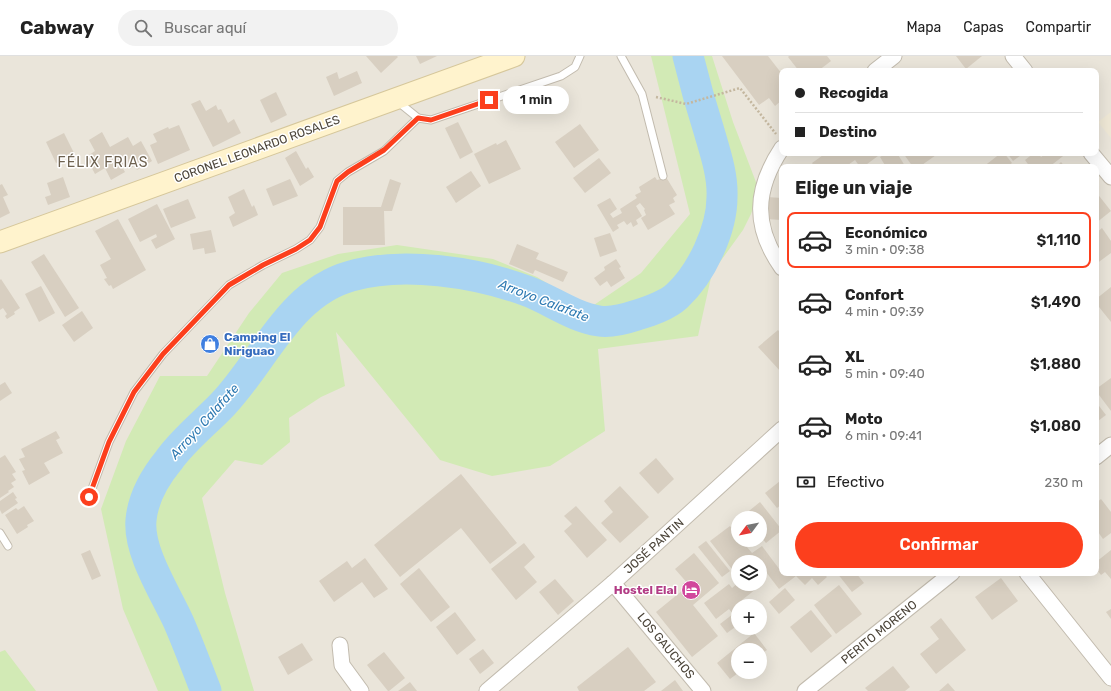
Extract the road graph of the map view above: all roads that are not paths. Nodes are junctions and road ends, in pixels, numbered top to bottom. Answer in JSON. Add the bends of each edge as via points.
{"nodes":[{"id":1,"x":514,"y":56,"type":"edge"},
{"id":2,"x":580,"y":56,"type":"edge"},
{"id":3,"x":621,"y":56,"type":"edge"},
{"id":4,"x":894,"y":56,"type":"edge"},
{"id":5,"x":1013,"y":56,"type":"edge"},
{"id":6,"x":879,"y":68,"type":"edge"},
{"id":7,"x":1023,"y":68,"type":"edge"},
{"id":8,"x":395,"y":99,"type":"junction"},
{"id":9,"x":418,"y":118,"type":"junction"},
{"id":10,"x":779,"y":145,"type":"edge"},
{"id":11,"x":1094,"y":156,"type":"edge"},
{"id":12,"x":663,"y":176,"type":"dead end"},
{"id":13,"x":1111,"y":177,"type":"edge"},
{"id":14,"x":0,"y":242,"type":"edge"},
{"id":15,"x":779,"y":263,"type":"edge"},
{"id":16,"x":779,"y":432,"type":"edge"},
{"id":17,"x":1111,"y":445,"type":"edge"},
{"id":18,"x":1099,"y":455,"type":"edge"},
{"id":19,"x":89,"y":497,"type":"dead end"},
{"id":20,"x":0,"y":533,"type":"edge"},
{"id":21,"x":8,"y":546,"type":"dead end"},
{"id":22,"x":948,"y":576,"type":"edge"},
{"id":23,"x":1029,"y":576,"type":"edge"},
{"id":24,"x":613,"y":583,"type":"junction"},
{"id":25,"x":340,"y":645,"type":"dead end"},
{"id":26,"x":1111,"y":678,"type":"edge"},
{"id":27,"x":361,"y":691,"type":"edge"},
{"id":28,"x":487,"y":691,"type":"edge"},
{"id":29,"x":703,"y":691,"type":"edge"},
{"id":30,"x":805,"y":691,"type":"edge"}],
"edges":[{"from":1,"to":8,"type":"main road","name":"CORONEL LEONARDO ROSALES"},
{"from":2,"to":9,"type":"lane","via":[[575,67],[561,76],[431,120]]},
{"from":3,"to":12,"type":"lane","via":[[642,94]]},
{"from":4,"to":6,"type":"street"},
{"from":5,"to":7,"type":"street"},
{"from":8,"to":9,"type":"lane"},
{"from":8,"to":14,"type":"main road","name":"CORONEL LEONARDO ROSALES"},
{"from":9,"to":19,"type":"lane","via":[[384,150],[337,181],[320,227],[310,240],[229,285],[163,354],[131,399],[109,442]]},
{"from":10,"to":15,"type":"street","via":[[766,179],[760,213],[769,248]]},
{"from":11,"to":13,"type":"street"},
{"from":16,"to":24,"type":"street","name":"JOSÉ PANTIN"},
{"from":17,"to":18,"type":"street"},
{"from":20,"to":21,"type":"lane"},
{"from":22,"to":30,"type":"street","name":"PERITO MORENO"},
{"from":23,"to":26,"type":"street"},
{"from":24,"to":28,"type":"street","name":"JOSÉ PANTIN"},
{"from":24,"to":29,"type":"street","name":"LOS GAUCHOS"},
{"from":25,"to":27,"type":"street","via":[[342,665]]}]}
